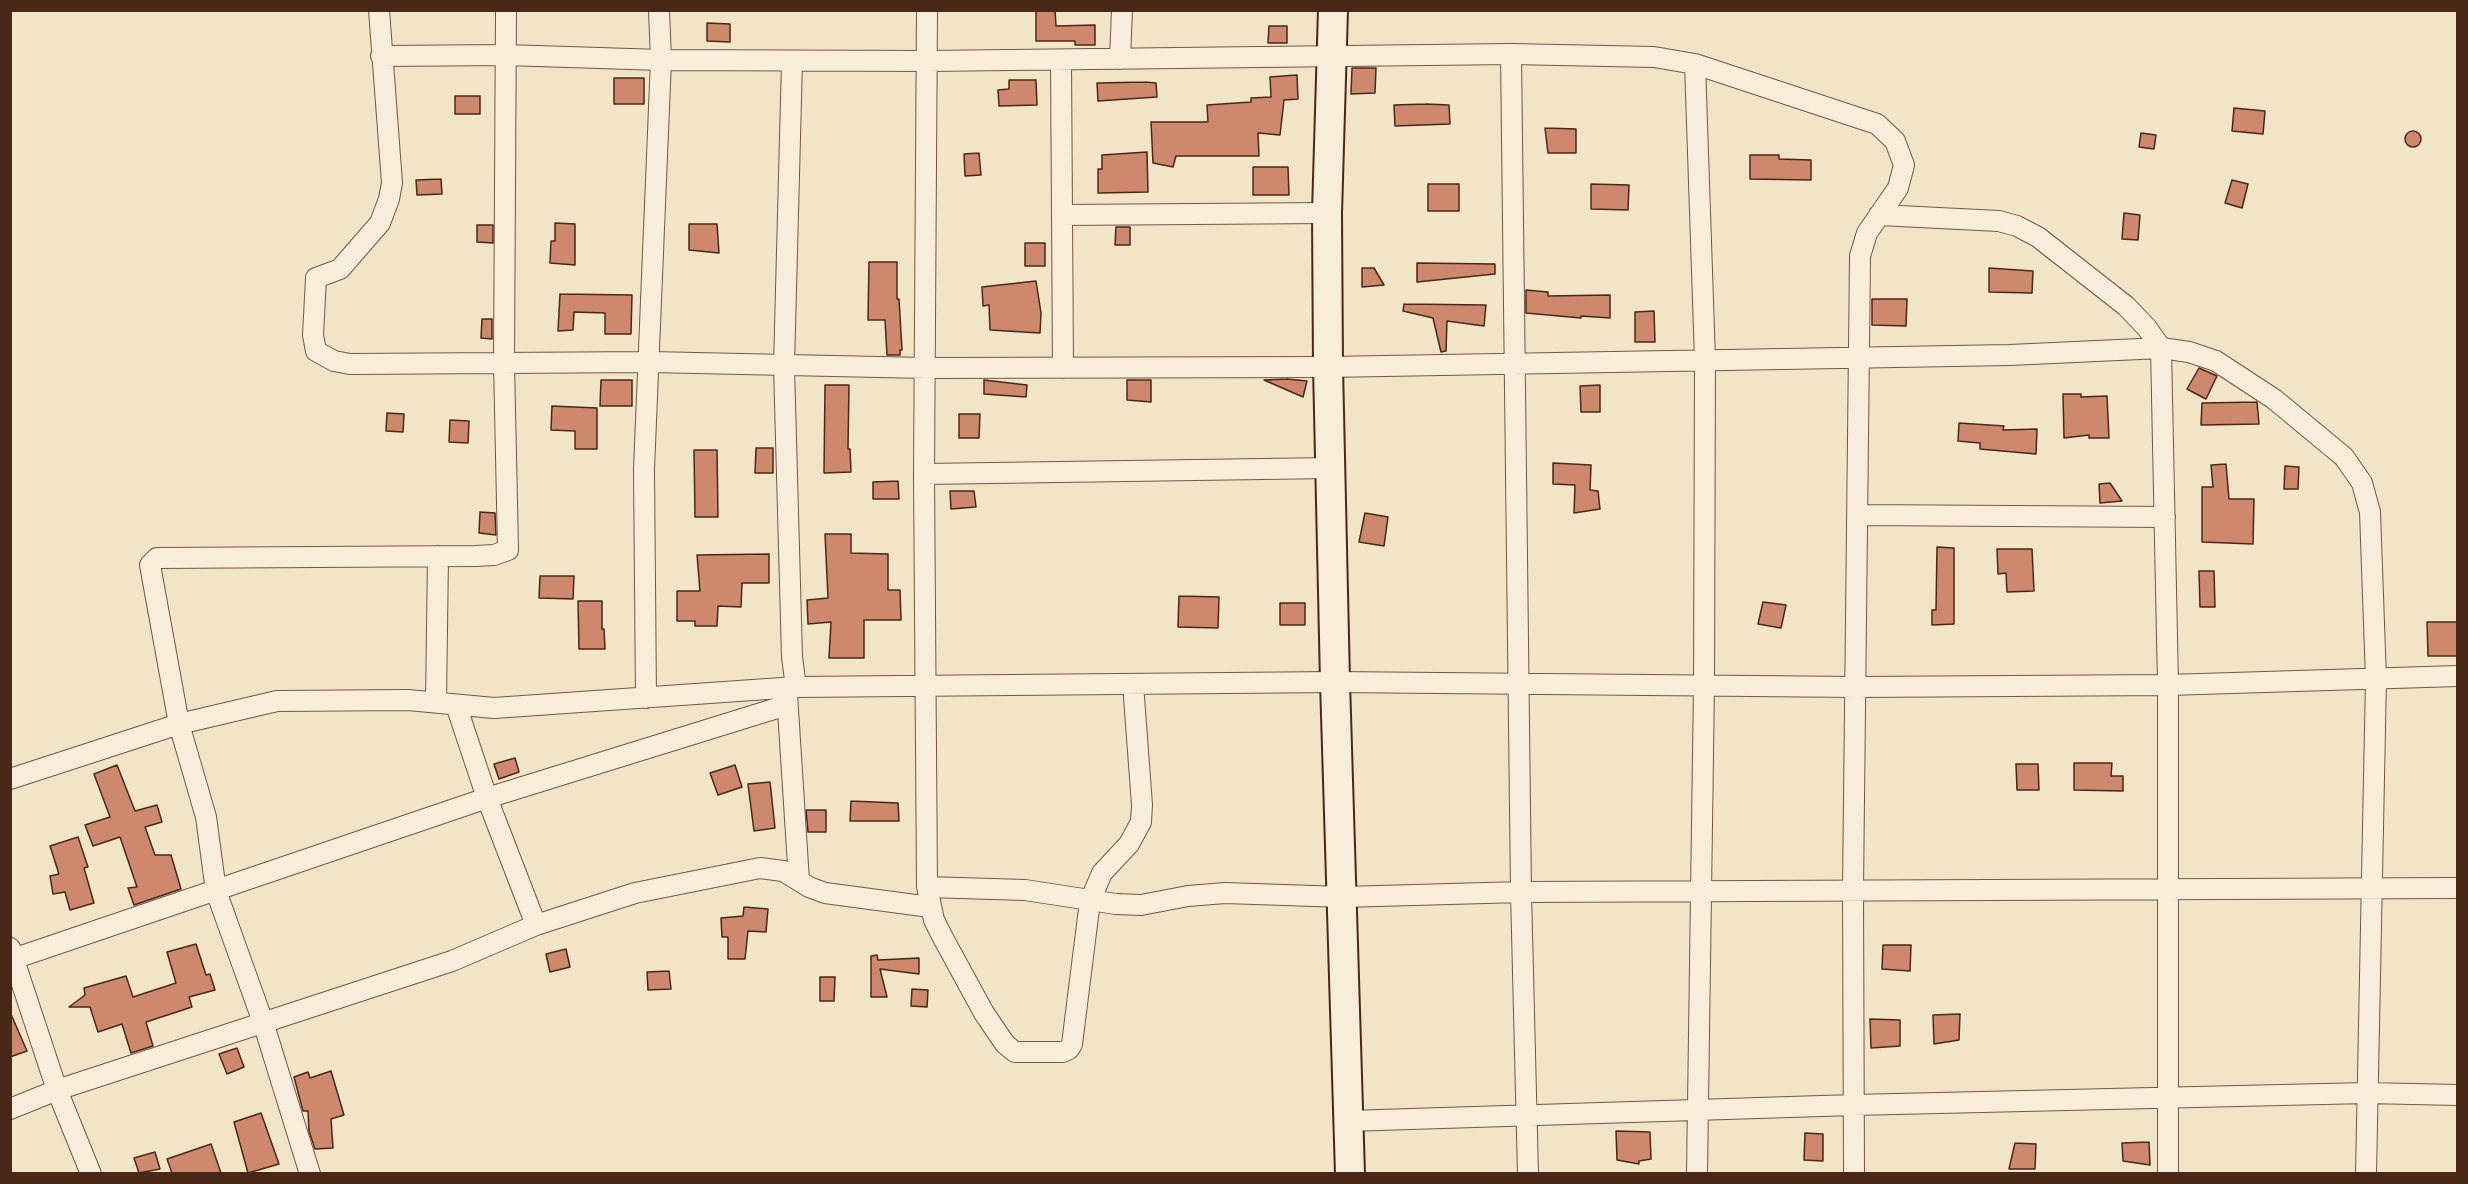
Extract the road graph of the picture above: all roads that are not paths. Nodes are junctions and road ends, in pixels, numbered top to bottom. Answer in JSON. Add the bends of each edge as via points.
{"nodes":[{"id":1,"x":378,"y":10,"type":"edge"},
{"id":2,"x":506,"y":10,"type":"edge"},
{"id":3,"x":659,"y":10,"type":"edge"},
{"id":4,"x":927,"y":10,"type":"edge"},
{"id":5,"x":1122,"y":10,"type":"edge"},
{"id":6,"x":1333,"y":10,"type":"edge"},
{"id":7,"x":1512,"y":54,"type":"junction"},
{"id":8,"x":506,"y":55,"type":"junction"},
{"id":9,"x":381,"y":56,"type":"junction"},
{"id":10,"x":1333,"y":56,"type":"junction"},
{"id":11,"x":1120,"y":59,"type":"junction"},
{"id":12,"x":661,"y":60,"type":"junction"},
{"id":13,"x":1062,"y":60,"type":"junction"},
{"id":14,"x":792,"y":61,"type":"junction"},
{"id":15,"x":927,"y":61,"type":"junction"},
{"id":16,"x":1695,"y":64,"type":"junction"},
{"id":17,"x":1327,"y":213,"type":"junction"},
{"id":18,"x":1879,"y":214,"type":"junction"},
{"id":19,"x":1062,"y":215,"type":"junction"},
{"id":20,"x":2162,"y":348,"type":"junction"},
{"id":21,"x":1859,"y":358,"type":"junction"},
{"id":22,"x":1705,"y":360,"type":"junction"},
{"id":23,"x":504,"y":362,"type":"junction"},
{"id":24,"x":650,"y":363,"type":"junction"},
{"id":25,"x":1514,"y":363,"type":"junction"},
{"id":26,"x":784,"y":366,"type":"junction"},
{"id":27,"x":1328,"y":367,"type":"junction"},
{"id":28,"x":925,"y":368,"type":"junction"},
{"id":29,"x":1063,"y":368,"type":"junction"},
{"id":30,"x":1331,"y":468,"type":"junction"},
{"id":31,"x":924,"y":474,"type":"junction"},
{"id":32,"x":1858,"y":515,"type":"junction"},
{"id":33,"x":2165,"y":517,"type":"junction"},
{"id":34,"x":438,"y":556,"type":"junction"},
{"id":35,"x":2457,"y":676,"type":"edge"},
{"id":36,"x":2376,"y":679,"type":"junction"},
{"id":37,"x":1335,"y":682,"type":"junction"},
{"id":38,"x":1132,"y":684,"type":"junction"},
{"id":39,"x":1519,"y":685,"type":"junction"},
{"id":40,"x":2168,"y":685,"type":"junction"},
{"id":41,"x":1704,"y":686,"type":"junction"},
{"id":42,"x":925,"y":687,"type":"junction"},
{"id":43,"x":1856,"y":687,"type":"junction"},
{"id":44,"x":790,"y":694,"type":"junction"},
{"id":45,"x":646,"y":698,"type":"junction"},
{"id":46,"x":436,"y":702,"type":"junction"},
{"id":47,"x":456,"y":705,"type":"junction"},
{"id":48,"x":179,"y":724,"type":"junction"},
{"id":49,"x":10,"y":779,"type":"edge"},
{"id":50,"x":487,"y":798,"type":"junction"},
{"id":51,"x":799,"y":881,"type":"junction"},
{"id":52,"x":2372,"y":888,"type":"junction"},
{"id":53,"x":2457,"y":888,"type":"edge"},
{"id":54,"x":1853,"y":890,"type":"junction"},
{"id":55,"x":2168,"y":890,"type":"junction"},
{"id":56,"x":216,"y":891,"type":"junction"},
{"id":57,"x":1701,"y":891,"type":"junction"},
{"id":58,"x":1521,"y":892,"type":"junction"},
{"id":59,"x":929,"y":897,"type":"junction"},
{"id":60,"x":1343,"y":897,"type":"junction"},
{"id":61,"x":1090,"y":901,"type":"junction"},
{"id":62,"x":536,"y":925,"type":"junction"},
{"id":63,"x":12,"y":956,"type":"edge"},
{"id":64,"x":263,"y":1022,"type":"junction"},
{"id":65,"x":57,"y":1090,"type":"junction"},
{"id":66,"x":2367,"y":1093,"type":"junction"},
{"id":67,"x":2457,"y":1095,"type":"edge"},
{"id":68,"x":2168,"y":1099,"type":"junction"},
{"id":69,"x":1853,"y":1105,"type":"junction"},
{"id":70,"x":10,"y":1109,"type":"edge"},
{"id":71,"x":1697,"y":1110,"type":"junction"},
{"id":72,"x":1527,"y":1114,"type":"junction"},
{"id":73,"x":1348,"y":1121,"type":"junction"},
{"id":74,"x":91,"y":1173,"type":"edge"},
{"id":75,"x":310,"y":1173,"type":"edge"},
{"id":76,"x":1350,"y":1173,"type":"edge"},
{"id":77,"x":1528,"y":1173,"type":"edge"},
{"id":78,"x":1697,"y":1173,"type":"edge"},
{"id":79,"x":1854,"y":1173,"type":"edge"},
{"id":80,"x":2168,"y":1173,"type":"edge"},
{"id":81,"x":2366,"y":1173,"type":"edge"}],
"edges":[{"from":1,"to":9,"type":"street"},
{"from":2,"to":8,"type":"street"},
{"from":3,"to":12,"type":"street"},
{"from":4,"to":15,"type":"street"},
{"from":5,"to":11,"type":"street"},
{"from":6,"to":10,"type":"main road"},
{"from":7,"to":10,"type":"street"},
{"from":7,"to":16,"type":"street","via":[[1654,57]]},
{"from":7,"to":25,"type":"street"},
{"from":8,"to":9,"type":"street"},
{"from":8,"to":12,"type":"street"},
{"from":8,"to":23,"type":"street"},
{"from":9,"to":23,"type":"street","via":[[392,183],[389,199],[380,223],[340,269],[316,278],[316,351],[333,361],[350,364]]},
{"from":10,"to":11,"type":"street"},
{"from":10,"to":17,"type":"main road"},
{"from":11,"to":13,"type":"street"},
{"from":12,"to":14,"type":"street"},
{"from":12,"to":24,"type":"street"},
{"from":13,"to":15,"type":"street"},
{"from":13,"to":19,"type":"street"},
{"from":14,"to":15,"type":"street"},
{"from":14,"to":26,"type":"street"},
{"from":15,"to":28,"type":"street"},
{"from":16,"to":18,"type":"street","via":[[1877,124],[1895,141],[1904,165],[1898,188]]},
{"from":16,"to":22,"type":"street"},
{"from":17,"to":19,"type":"street"},
{"from":17,"to":27,"type":"main road"},
{"from":18,"to":20,"type":"street","via":[[1999,220],[2017,226],[2038,237],[2126,306]]},
{"from":18,"to":21,"type":"street","via":[[1867,233],[1860,256]]},
{"from":19,"to":29,"type":"street"},
{"from":20,"to":21,"type":"street"},
{"from":20,"to":33,"type":"street"},
{"from":20,"to":36,"type":"street","via":[[2216,361],[2274,399],[2344,457],[2362,483],[2370,512]]},
{"from":21,"to":22,"type":"street"},
{"from":21,"to":32,"type":"street"},
{"from":22,"to":25,"type":"street"},
{"from":22,"to":41,"type":"street"},
{"from":23,"to":24,"type":"street"},
{"from":23,"to":34,"type":"street","via":[[508,550],[494,555]]},
{"from":24,"to":26,"type":"street"},
{"from":24,"to":45,"type":"street","via":[[644,469]]},
{"from":25,"to":27,"type":"street"},
{"from":25,"to":39,"type":"street"},
{"from":26,"to":28,"type":"street"},
{"from":26,"to":44,"type":"street"},
{"from":27,"to":29,"type":"street"},
{"from":27,"to":30,"type":"main road"},
{"from":28,"to":29,"type":"street"},
{"from":28,"to":31,"type":"street"},
{"from":30,"to":31,"type":"street"},
{"from":30,"to":37,"type":"main road"},
{"from":31,"to":42,"type":"street"},
{"from":32,"to":33,"type":"street"},
{"from":32,"to":43,"type":"street"},
{"from":33,"to":40,"type":"street"},
{"from":34,"to":46,"type":"street"},
{"from":34,"to":48,"type":"street","via":[[156,558],[149,572]]},
{"from":35,"to":36,"type":"street"},
{"from":36,"to":40,"type":"street"},
{"from":36,"to":52,"type":"street"},
{"from":37,"to":38,"type":"street"},
{"from":37,"to":39,"type":"street"},
{"from":37,"to":60,"type":"main road"},
{"from":38,"to":42,"type":"street"},
{"from":38,"to":61,"type":"street","via":[[1141,822],[1129,844],[1102,873]]},
{"from":39,"to":41,"type":"street"},
{"from":39,"to":58,"type":"street"},
{"from":40,"to":43,"type":"street"},
{"from":40,"to":55,"type":"street"},
{"from":41,"to":43,"type":"street"},
{"from":41,"to":57,"type":"street"},
{"from":42,"to":44,"type":"street"},
{"from":42,"to":59,"type":"street"},
{"from":43,"to":54,"type":"street"},
{"from":44,"to":45,"type":"street"},
{"from":44,"to":50,"type":"street"},
{"from":44,"to":51,"type":"street"},
{"from":45,"to":47,"type":"street","via":[[494,708]]},
{"from":46,"to":47,"type":"street"},
{"from":46,"to":48,"type":"street","via":[[277,701]]},
{"from":47,"to":50,"type":"street"},
{"from":48,"to":49,"type":"street"},
{"from":48,"to":56,"type":"street","via":[[206,817]]},
{"from":50,"to":56,"type":"street"},
{"from":50,"to":62,"type":"street"},
{"from":51,"to":59,"type":"street","via":[[825,893]]},
{"from":51,"to":62,"type":"street","via":[[783,871],[760,868],[635,893]]},
{"from":52,"to":53,"type":"street"},
{"from":52,"to":55,"type":"street"},
{"from":52,"to":66,"type":"street"},
{"from":54,"to":55,"type":"street"},
{"from":54,"to":57,"type":"street"},
{"from":54,"to":69,"type":"street"},
{"from":55,"to":68,"type":"street"},
{"from":56,"to":63,"type":"street"},
{"from":56,"to":64,"type":"street"},
{"from":57,"to":58,"type":"street"},
{"from":57,"to":71,"type":"street"},
{"from":58,"to":60,"type":"street"},
{"from":58,"to":72,"type":"street"},
{"from":59,"to":61,"type":"street","via":[[1025,890]]},
{"from":59,"to":61,"type":"street","via":[[934,920],[971,989],[1005,1044],[1015,1052],[1063,1052],[1072,1044]]},
{"from":60,"to":61,"type":"street","via":[[1225,893],[1141,905]]},
{"from":60,"to":73,"type":"main road"},
{"from":62,"to":64,"type":"street","via":[[452,961]]},
{"from":63,"to":65,"type":"street"},
{"from":64,"to":65,"type":"street"},
{"from":64,"to":75,"type":"street"},
{"from":65,"to":70,"type":"street"},
{"from":65,"to":74,"type":"street"},
{"from":66,"to":67,"type":"street"},
{"from":66,"to":68,"type":"street"},
{"from":66,"to":81,"type":"street"},
{"from":68,"to":69,"type":"street"},
{"from":68,"to":80,"type":"street"},
{"from":69,"to":71,"type":"street"},
{"from":69,"to":79,"type":"street"},
{"from":71,"to":72,"type":"street"},
{"from":71,"to":78,"type":"street"},
{"from":72,"to":73,"type":"street"},
{"from":72,"to":77,"type":"street"},
{"from":73,"to":76,"type":"main road"}]}
